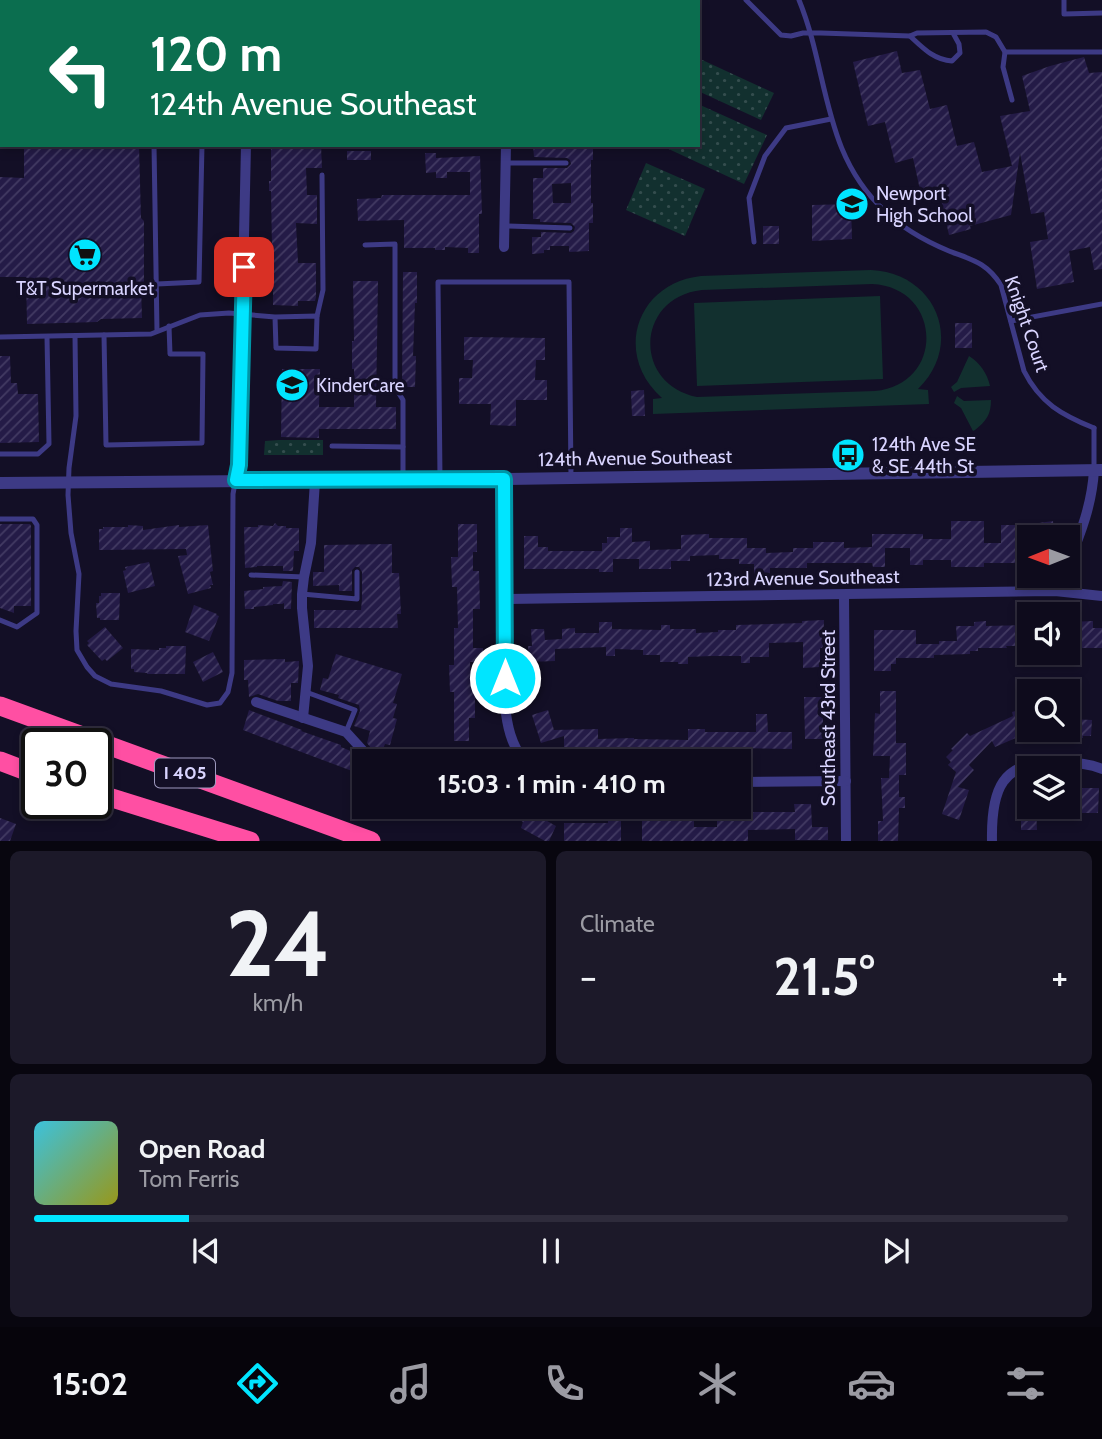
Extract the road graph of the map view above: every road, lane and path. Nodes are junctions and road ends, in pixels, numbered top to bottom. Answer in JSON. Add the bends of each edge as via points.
{"nodes":[{"id":1,"x":746,"y":0,"type":"edge"},
{"id":2,"x":799,"y":0,"type":"edge"},
{"id":3,"x":1064,"y":0,"type":"edge"},
{"id":4,"x":1102,"y":13,"type":"edge"},
{"id":5,"x":811,"y":33,"type":"junction"},
{"id":6,"x":953,"y":33,"type":"junction"},
{"id":7,"x":910,"y":36,"type":"junction"},
{"id":8,"x":1005,"y":52,"type":"junction"},
{"id":9,"x":1102,"y":52,"type":"edge"},
{"id":10,"x":1013,"y":100,"type":"dead end"},
{"id":11,"x":831,"y":119,"type":"junction"},
{"id":12,"x":154,"y":147,"type":"edge"},
{"id":13,"x":202,"y":147,"type":"edge"},
{"id":14,"x":246,"y":147,"type":"edge"},
{"id":15,"x":506,"y":147,"type":"edge"},
{"id":16,"x":506,"y":163,"type":"junction"},
{"id":17,"x":566,"y":163,"type":"dead end"},
{"id":18,"x":322,"y":175,"type":"dead end"},
{"id":19,"x":505,"y":226,"type":"junction"},
{"id":20,"x":570,"y":228,"type":"dead end"},
{"id":21,"x":754,"y":242,"type":"dead end"},
{"id":22,"x":365,"y":245,"type":"dead end"},
{"id":23,"x":505,"y":247,"type":"dead end"},
{"id":24,"x":157,"y":284,"type":"junction"},
{"id":25,"x":1102,"y":304,"type":"edge"},
{"id":26,"x":243,"y":315,"type":"junction"},
{"id":27,"x":317,"y":316,"type":"junction"},
{"id":28,"x":275,"y":317,"type":"junction"},
{"id":29,"x":1011,"y":321,"type":"junction"},
{"id":30,"x":169,"y":326,"type":"junction"},
{"id":31,"x":157,"y":331,"type":"junction"},
{"id":32,"x":104,"y":335,"type":"junction"},
{"id":33,"x":75,"y":336,"type":"junction"},
{"id":34,"x":0,"y":337,"type":"edge"},
{"id":35,"x":47,"y":337,"type":"junction"},
{"id":36,"x":1102,"y":425,"type":"edge"},
{"id":37,"x":1094,"y":428,"type":"junction"},
{"id":38,"x":332,"y":446,"type":"dead end"},
{"id":39,"x":403,"y":446,"type":"junction"},
{"id":40,"x":0,"y":454,"type":"edge"},
{"id":41,"x":1097,"y":466,"type":"edge"},
{"id":42,"x":571,"y":478,"type":"junction"},
{"id":43,"x":403,"y":479,"type":"junction"},
{"id":44,"x":440,"y":479,"type":"junction"},
{"id":45,"x":504,"y":479,"type":"junction"},
{"id":46,"x":236,"y":480,"type":"junction"},
{"id":47,"x":314,"y":481,"type":"junction"},
{"id":48,"x":68,"y":482,"type":"junction"},
{"id":49,"x":0,"y":483,"type":"edge"},
{"id":50,"x":0,"y":519,"type":"edge"},
{"id":51,"x":1080,"y":535,"type":"edge"},
{"id":52,"x":357,"y":572,"type":"dead end"},
{"id":53,"x":251,"y":575,"type":"dead end"},
{"id":54,"x":304,"y":577,"type":"junction"},
{"id":55,"x":1057,"y":588,"type":"edge"},
{"id":56,"x":1055,"y":592,"type":"junction"},
{"id":57,"x":302,"y":594,"type":"junction"},
{"id":58,"x":844,"y":595,"type":"junction"},
{"id":59,"x":1102,"y":596,"type":"edge"},
{"id":60,"x":505,"y":599,"type":"junction"},
{"id":61,"x":0,"y":620,"type":"edge"},
{"id":62,"x":306,"y":692,"type":"junction"},
{"id":63,"x":256,"y":702,"type":"dead end"},
{"id":64,"x":0,"y":706,"type":"edge"},
{"id":65,"x":303,"y":718,"type":"junction"},
{"id":66,"x":346,"y":732,"type":"junction"},
{"id":67,"x":362,"y":749,"type":"edge"},
{"id":68,"x":517,"y":749,"type":"edge"},
{"id":69,"x":0,"y":761,"type":"edge"},
{"id":70,"x":21,"y":769,"type":"edge"},
{"id":71,"x":1102,"y":769,"type":"edge"},
{"id":72,"x":846,"y":781,"type":"junction"},
{"id":73,"x":751,"y":782,"type":"edge"},
{"id":74,"x":112,"y":800,"type":"edge"},
{"id":75,"x":112,"y":802,"type":"edge"},
{"id":76,"x":208,"y":841,"type":"edge"},
{"id":77,"x":250,"y":841,"type":"edge"},
{"id":78,"x":371,"y":841,"type":"edge"},
{"id":79,"x":846,"y":841,"type":"edge"},
{"id":80,"x":992,"y":841,"type":"edge"}],
"edges":[{"from":1,"to":5,"type":"lane","via":[[780,35]]},
{"from":2,"to":5,"type":"lane","name":"Knight Court"},
{"from":3,"to":4,"type":"lane","via":[[1064,14]]},
{"from":5,"to":7,"type":"lane"},
{"from":5,"to":11,"type":"lane","name":"Knight Court"},
{"from":6,"to":7,"type":"lane"},
{"from":6,"to":7,"type":"lane","via":[[960,53],[951,61],[938,59]]},
{"from":6,"to":8,"type":"lane","via":[[986,32],[996,37]]},
{"from":8,"to":9,"type":"lane"},
{"from":8,"to":10,"type":"lane","via":[[1003,67]]},
{"from":11,"to":21,"type":"lane","via":[[786,128],[765,156],[749,198]]},
{"from":11,"to":29,"type":"lane","name":"Knight Court","via":[[849,166],[870,196],[911,233],[981,263],[994,274]]},
{"from":12,"to":24,"type":"lane"},
{"from":13,"to":24,"type":"lane","via":[[199,282]]},
{"from":14,"to":26,"type":"street"},
{"from":15,"to":16,"type":"street"},
{"from":16,"to":17,"type":"lane"},
{"from":16,"to":19,"type":"street"},
{"from":18,"to":27,"type":"lane","via":[[323,290]]},
{"from":19,"to":20,"type":"lane"},
{"from":19,"to":23,"type":"street"},
{"from":22,"to":39,"type":"lane","via":[[395,244],[394,387],[403,400]]},
{"from":24,"to":31,"type":"lane"},
{"from":25,"to":29,"type":"lane"},
{"from":26,"to":28,"type":"lane"},
{"from":26,"to":30,"type":"lane","via":[[200,315]]},
{"from":26,"to":46,"type":"street"},
{"from":27,"to":28,"type":"lane"},
{"from":27,"to":28,"type":"lane","via":[[316,349],[276,348]]},
{"from":29,"to":37,"type":"lane","name":"Knight Court","via":[[1030,382],[1050,406]]},
{"from":30,"to":31,"type":"lane"},
{"from":30,"to":32,"type":"lane","via":[[170,354],[203,354],[202,443],[106,445]]},
{"from":31,"to":32,"type":"lane"},
{"from":32,"to":33,"type":"lane"},
{"from":33,"to":35,"type":"lane"},
{"from":33,"to":48,"type":"lane","via":[[76,416]]},
{"from":34,"to":35,"type":"lane"},
{"from":35,"to":40,"type":"lane","via":[[48,444],[38,454]]},
{"from":36,"to":37,"type":"lane"},
{"from":37,"to":41,"type":"lane"},
{"from":38,"to":39,"type":"lane"},
{"from":39,"to":43,"type":"lane"},
{"from":41,"to":42,"type":"street","name":"124th Avenue Southeast"},
{"from":41,"to":51,"type":"street"},
{"from":42,"to":44,"type":"lane","via":[[569,282],[438,282]]},
{"from":42,"to":45,"type":"street","name":"124th Avenue Southeast"},
{"from":43,"to":44,"type":"street","name":"124th Avenue Southeast"},
{"from":43,"to":47,"type":"street","name":"124th Avenue Southeast"},
{"from":44,"to":45,"type":"street","name":"124th Avenue Southeast"},
{"from":45,"to":60,"type":"street"},
{"from":46,"to":47,"type":"street","name":"124th Avenue Southeast"},
{"from":46,"to":48,"type":"street","name":"124th Avenue Southeast"},
{"from":46,"to":48,"type":"lane","via":[[232,673],[220,703],[207,705],[161,691],[111,684],[87,667],[77,650],[79,574]]},
{"from":47,"to":54,"type":"street","via":[[311,544]]},
{"from":48,"to":49,"type":"street","name":"124th Avenue Southeast"},
{"from":50,"to":61,"type":"lane","via":[[33,519],[37,525],[37,613],[17,626]]},
{"from":52,"to":57,"type":"lane","via":[[357,599]]},
{"from":53,"to":54,"type":"lane"},
{"from":54,"to":57,"type":"street"},
{"from":55,"to":56,"type":"street"},
{"from":56,"to":58,"type":"street","name":"123rd Avenue Southeast"},
{"from":56,"to":59,"type":"street","name":"123rd Avenue Southeast"},
{"from":57,"to":62,"type":"street"},
{"from":58,"to":60,"type":"street","name":"123rd Avenue Southeast"},
{"from":58,"to":72,"type":"street","name":"Southeast 43rd Street"},
{"from":60,"to":68,"type":"street","via":[[505,705]]},
{"from":62,"to":65,"type":"street"},
{"from":62,"to":66,"type":"lane","via":[[355,710]]},
{"from":63,"to":65,"type":"street"},
{"from":64,"to":78,"type":"highway","number":"I 405"},
{"from":65,"to":66,"type":"street"},
{"from":66,"to":67,"type":"street"},
{"from":69,"to":70,"type":"highway"},
{"from":71,"to":80,"type":"street","via":[[1042,761],[1021,767],[1000,785],[994,800]]},
{"from":72,"to":73,"type":"street"},
{"from":72,"to":79,"type":"street","name":"Southeast 43rd Street"},
{"from":74,"to":77,"type":"highway","number":"I 405"},
{"from":75,"to":76,"type":"highway"}]}
